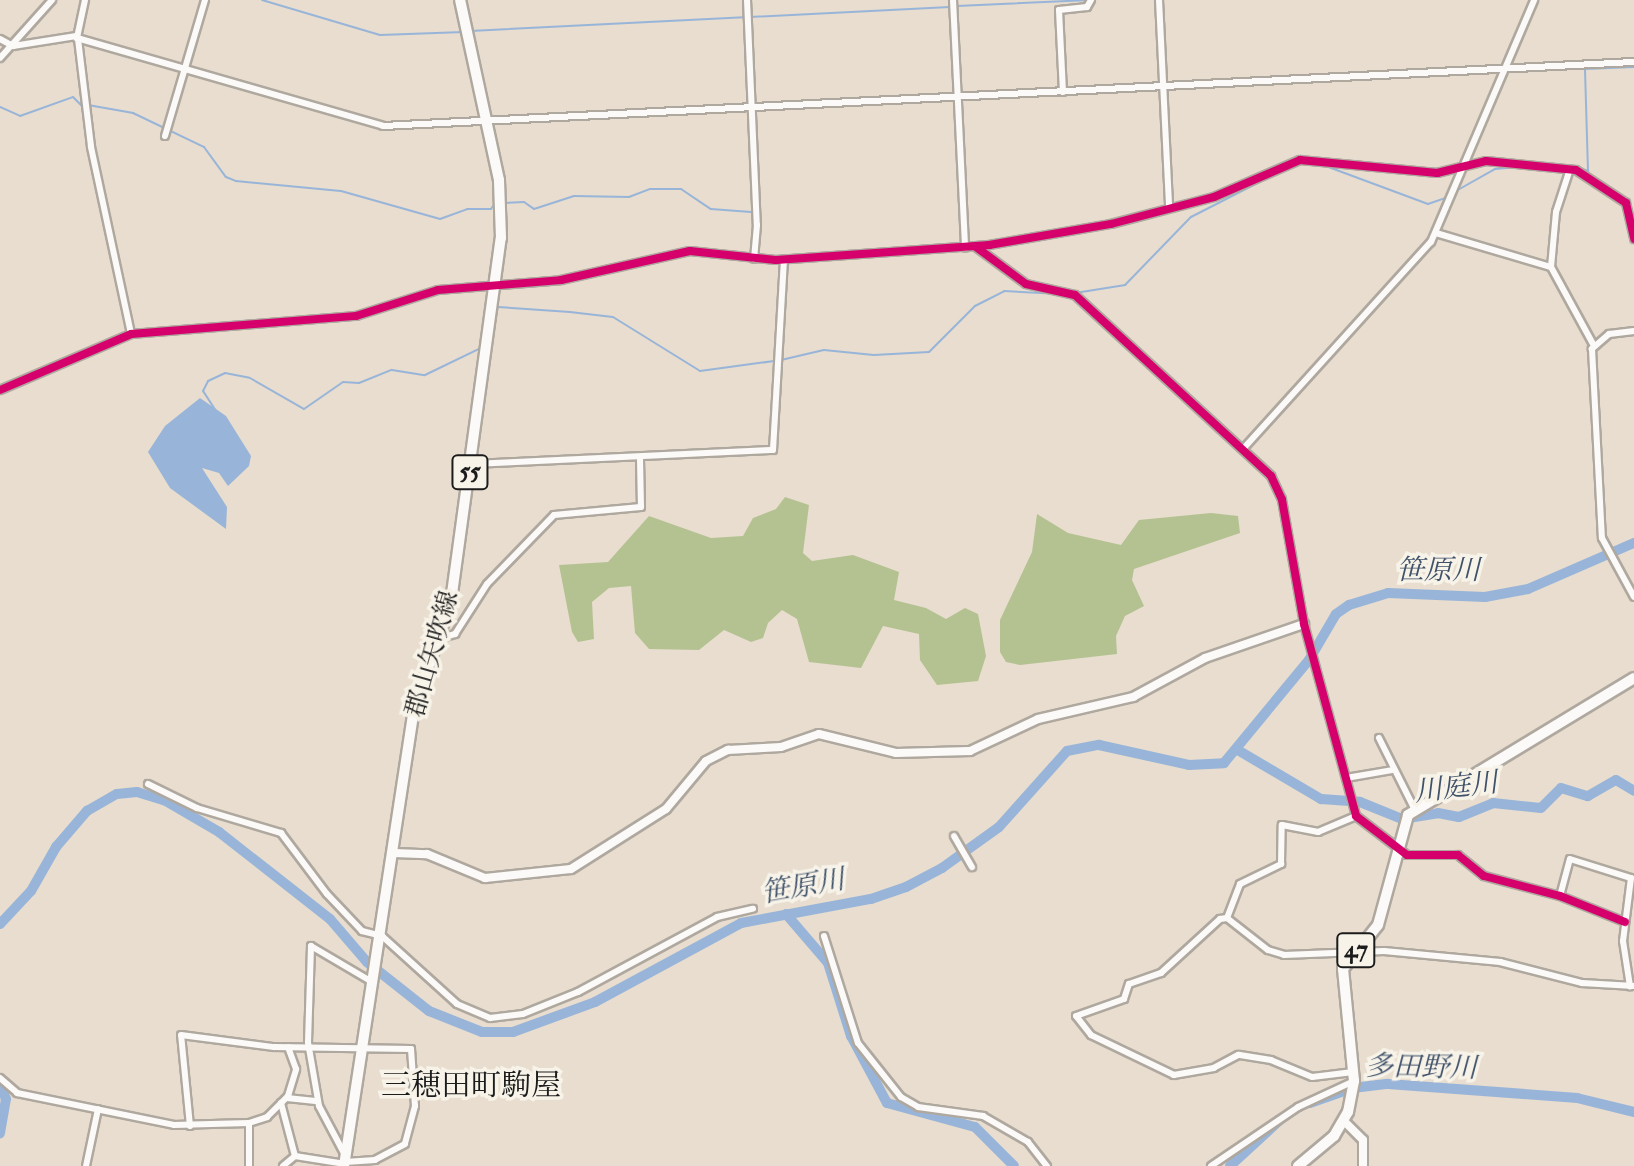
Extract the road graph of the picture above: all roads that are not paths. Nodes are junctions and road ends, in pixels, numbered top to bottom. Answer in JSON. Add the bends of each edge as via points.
{"nodes":[{"id":1,"x":52,"y":0,"type":"edge"},
{"id":2,"x":85,"y":0,"type":"edge"},
{"id":3,"x":205,"y":0,"type":"edge"},
{"id":4,"x":460,"y":0,"type":"edge"},
{"id":5,"x":747,"y":0,"type":"edge"},
{"id":6,"x":953,"y":0,"type":"edge"},
{"id":7,"x":1091,"y":0,"type":"edge"},
{"id":8,"x":1159,"y":0,"type":"edge"},
{"id":9,"x":1534,"y":0,"type":"edge"},
{"id":10,"x":77,"y":37,"type":"junction"},
{"id":11,"x":0,"y":39,"type":"edge"},
{"id":12,"x":13,"y":46,"type":"junction"},
{"id":13,"x":0,"y":58,"type":"edge"},
{"id":14,"x":1634,"y":62,"type":"edge"},
{"id":15,"x":185,"y":69,"type":"junction"},
{"id":16,"x":1506,"y":69,"type":"junction"},
{"id":17,"x":1163,"y":86,"type":"junction"},
{"id":18,"x":1063,"y":92,"type":"junction"},
{"id":19,"x":958,"y":97,"type":"junction"},
{"id":20,"x":752,"y":106,"type":"junction"},
{"id":21,"x":487,"y":119,"type":"junction"},
{"id":22,"x":165,"y":136,"type":"dead end"},
{"id":23,"x":1570,"y":169,"type":"junction"},
{"id":24,"x":1463,"y":170,"type":"junction"},
{"id":25,"x":1169,"y":208,"type":"junction"},
{"id":26,"x":1436,"y":233,"type":"junction"},
{"id":27,"x":1634,"y":239,"type":"edge"},
{"id":28,"x":976,"y":247,"type":"junction"},
{"id":29,"x":965,"y":248,"type":"junction"},
{"id":30,"x":754,"y":259,"type":"junction"},
{"id":31,"x":784,"y":259,"type":"junction"},
{"id":32,"x":1551,"y":267,"type":"junction"},
{"id":33,"x":494,"y":286,"type":"junction"},
{"id":34,"x":1634,"y":331,"type":"edge"},
{"id":35,"x":131,"y":334,"type":"junction"},
{"id":36,"x":1593,"y":344,"type":"junction"},
{"id":37,"x":0,"y":390,"type":"edge"},
{"id":38,"x":1243,"y":449,"type":"junction"},
{"id":39,"x":640,"y":458,"type":"junction"},
{"id":40,"x":471,"y":464,"type":"junction"},
{"id":41,"x":1634,"y":597,"type":"edge"},
{"id":42,"x":1304,"y":624,"type":"junction"},
{"id":43,"x":441,"y":638,"type":"junction"},
{"id":44,"x":1634,"y":678,"type":"edge"},
{"id":45,"x":1379,"y":738,"type":"dead end"},
{"id":46,"x":1393,"y":770,"type":"junction"},
{"id":47,"x":1346,"y":778,"type":"junction"},
{"id":48,"x":148,"y":784,"type":"dead end"},
{"id":49,"x":1415,"y":811,"type":"junction"},
{"id":50,"x":1355,"y":813,"type":"junction"},
{"id":51,"x":954,"y":836,"type":"dead end"},
{"id":52,"x":1397,"y":849,"type":"junction"},
{"id":53,"x":394,"y":853,"type":"junction"},
{"id":54,"x":972,"y":867,"type":"dead end"},
{"id":55,"x":1560,"y":896,"type":"junction"},
{"id":56,"x":753,"y":909,"type":"dead end"},
{"id":57,"x":1227,"y":918,"type":"junction"},
{"id":58,"x":1625,"y":922,"type":"junction"},
{"id":59,"x":824,"y":936,"type":"dead end"},
{"id":60,"x":382,"y":938,"type":"junction"},
{"id":61,"x":1355,"y":952,"type":"junction"},
{"id":62,"x":375,"y":982,"type":"junction"},
{"id":63,"x":1632,"y":986,"type":"edge"},
{"id":64,"x":308,"y":1045,"type":"junction"},
{"id":65,"x":288,"y":1047,"type":"junction"},
{"id":66,"x":365,"y":1047,"type":"junction"},
{"id":67,"x":1353,"y":1076,"type":"junction"},
{"id":68,"x":0,"y":1078,"type":"edge"},
{"id":69,"x":284,"y":1101,"type":"junction"},
{"id":70,"x":318,"y":1101,"type":"junction"},
{"id":71,"x":98,"y":1109,"type":"junction"},
{"id":72,"x":1347,"y":1117,"type":"junction"},
{"id":73,"x":249,"y":1123,"type":"junction"},
{"id":74,"x":190,"y":1126,"type":"junction"},
{"id":75,"x":295,"y":1156,"type":"junction"},
{"id":76,"x":345,"y":1162,"type":"edge"},
{"id":77,"x":86,"y":1166,"type":"edge"},
{"id":78,"x":249,"y":1166,"type":"edge"},
{"id":79,"x":283,"y":1166,"type":"edge"},
{"id":80,"x":1047,"y":1166,"type":"edge"},
{"id":81,"x":1211,"y":1166,"type":"edge"},
{"id":82,"x":1298,"y":1166,"type":"edge"},
{"id":83,"x":1363,"y":1166,"type":"edge"}],
"edges":[{"from":1,"to":12,"type":"street"},
{"from":2,"to":10,"type":"street"},
{"from":3,"to":15,"type":"street"},
{"from":4,"to":21,"type":"main road","name":"郡山矢吹線","number":"55"},
{"from":5,"to":20,"type":"street"},
{"from":6,"to":19,"type":"street"},
{"from":7,"to":18,"type":"street","via":[[1087,7],[1059,10]]},
{"from":8,"to":17,"type":"street"},
{"from":9,"to":16,"type":"street"},
{"from":10,"to":12,"type":"street"},
{"from":10,"to":15,"type":"street"},
{"from":10,"to":35,"type":"street","via":[[91,147]]},
{"from":11,"to":12,"type":"street"},
{"from":12,"to":13,"type":"street"},
{"from":14,"to":16,"type":"street"},
{"from":15,"to":21,"type":"street","via":[[372,125]]},
{"from":15,"to":22,"type":"street"},
{"from":16,"to":17,"type":"street"},
{"from":16,"to":24,"type":"street"},
{"from":17,"to":18,"type":"street"},
{"from":17,"to":25,"type":"street"},
{"from":18,"to":19,"type":"street"},
{"from":19,"to":20,"type":"street"},
{"from":19,"to":29,"type":"street"},
{"from":20,"to":21,"type":"street"},
{"from":20,"to":30,"type":"street"},
{"from":21,"to":33,"type":"main road","name":"郡山矢吹線","number":"55","via":[[501,199]]},
{"from":23,"to":24,"type":"street","via":[[1486,161]]},
{"from":23,"to":27,"type":"street","via":[[1589,175],[1626,203]]},
{"from":23,"to":32,"type":"street","via":[[1556,212]]},
{"from":24,"to":25,"type":"street","via":[[1436,173],[1300,160],[1226,193]]},
{"from":24,"to":26,"type":"street"},
{"from":25,"to":28,"type":"street","via":[[1111,224]]},
{"from":26,"to":32,"type":"street"},
{"from":26,"to":38,"type":"street","via":[[1412,267]]},
{"from":28,"to":29,"type":"street"},
{"from":28,"to":38,"type":"street","via":[[1036,290],[1075,295]]},
{"from":29,"to":31,"type":"street"},
{"from":30,"to":31,"type":"street"},
{"from":30,"to":33,"type":"street","via":[[690,251],[590,275]]},
{"from":31,"to":39,"type":"street","via":[[774,448]]},
{"from":32,"to":36,"type":"street"},
{"from":33,"to":35,"type":"street","via":[[438,290],[356,316]]},
{"from":33,"to":40,"type":"main road","name":"郡山矢吹線","number":"55"},
{"from":34,"to":36,"type":"street","via":[[1612,332]]},
{"from":35,"to":37,"type":"street"},
{"from":36,"to":41,"type":"street","via":[[1607,548]]},
{"from":38,"to":42,"type":"street","via":[[1271,476],[1282,500]]},
{"from":39,"to":40,"type":"street"},
{"from":39,"to":43,"type":"street","via":[[641,507],[554,515],[487,584],[455,634]]},
{"from":40,"to":43,"type":"main road","name":"郡山矢吹線","number":"55"},
{"from":42,"to":47,"type":"street"},
{"from":42,"to":53,"type":"street","via":[[1205,658],[1133,697],[1038,719],[970,751],[896,753],[819,734],[781,747],[728,750],[706,761],[666,809],[571,869],[490,879],[468,875],[427,854]]},
{"from":43,"to":53,"type":"main road","name":"郡山矢吹線","number":"55","via":[[414,708]]},
{"from":44,"to":49,"type":"main road","number":"47"},
{"from":45,"to":46,"type":"street"},
{"from":46,"to":47,"type":"street"},
{"from":46,"to":49,"type":"street"},
{"from":47,"to":50,"type":"street"},
{"from":48,"to":60,"type":"street","via":[[197,808],[281,833],[351,919]]},
{"from":49,"to":52,"type":"main road","number":"47"},
{"from":50,"to":52,"type":"street"},
{"from":50,"to":57,"type":"street","via":[[1318,832],[1282,825],[1281,864],[1240,884]]},
{"from":51,"to":54,"type":"street"},
{"from":52,"to":55,"type":"street","via":[[1411,857],[1458,855],[1484,876]]},
{"from":52,"to":61,"type":"main road","number":"47","via":[[1378,925]]},
{"from":53,"to":60,"type":"main road","name":"郡山矢吹線","number":"55"},
{"from":55,"to":58,"type":"street"},
{"from":55,"to":58,"type":"street","via":[[1570,859],[1631,878]]},
{"from":56,"to":60,"type":"street","via":[[717,917],[578,992],[523,1014],[494,1018],[457,1004]]},
{"from":57,"to":61,"type":"street","via":[[1276,954]]},
{"from":57,"to":67,"type":"street","via":[[1161,973],[1129,984],[1124,999],[1079,1014],[1080,1026],[1174,1075],[1214,1068],[1238,1055],[1271,1060],[1312,1077]]},
{"from":58,"to":63,"type":"street"},
{"from":59,"to":80,"type":"street","via":[[858,1043],[901,1097],[918,1107],[983,1116],[1028,1142]]},
{"from":60,"to":62,"type":"main road","name":"郡山矢吹線","number":"55"},
{"from":61,"to":63,"type":"street","via":[[1500,962],[1582,983]]},
{"from":61,"to":67,"type":"main road","number":"47","via":[[1343,969]]},
{"from":62,"to":64,"type":"street","via":[[311,946],[305,1009]]},
{"from":62,"to":66,"type":"main road","name":"郡山矢吹線","number":"55"},
{"from":64,"to":65,"type":"street"},
{"from":64,"to":66,"type":"street"},
{"from":64,"to":70,"type":"street"},
{"from":65,"to":69,"type":"street","via":[[296,1069]]},
{"from":65,"to":74,"type":"street","via":[[181,1035]]},
{"from":66,"to":76,"type":"main road","name":"郡山矢吹線","number":"55"},
{"from":66,"to":76,"type":"street","via":[[411,1049],[415,1106],[402,1147],[368,1162]]},
{"from":67,"to":72,"type":"main road","number":"47"},
{"from":67,"to":81,"type":"street","via":[[1285,1114]]},
{"from":68,"to":71,"type":"street","via":[[17,1093]]},
{"from":69,"to":70,"type":"street"},
{"from":69,"to":73,"type":"street","via":[[267,1117]]},
{"from":69,"to":75,"type":"street"},
{"from":70,"to":76,"type":"street"},
{"from":71,"to":74,"type":"street"},
{"from":71,"to":77,"type":"street"},
{"from":72,"to":82,"type":"main road"},
{"from":72,"to":83,"type":"street","via":[[1363,1140]]},
{"from":73,"to":74,"type":"street"},
{"from":73,"to":78,"type":"street"},
{"from":75,"to":76,"type":"street"},
{"from":75,"to":79,"type":"street"}]}
